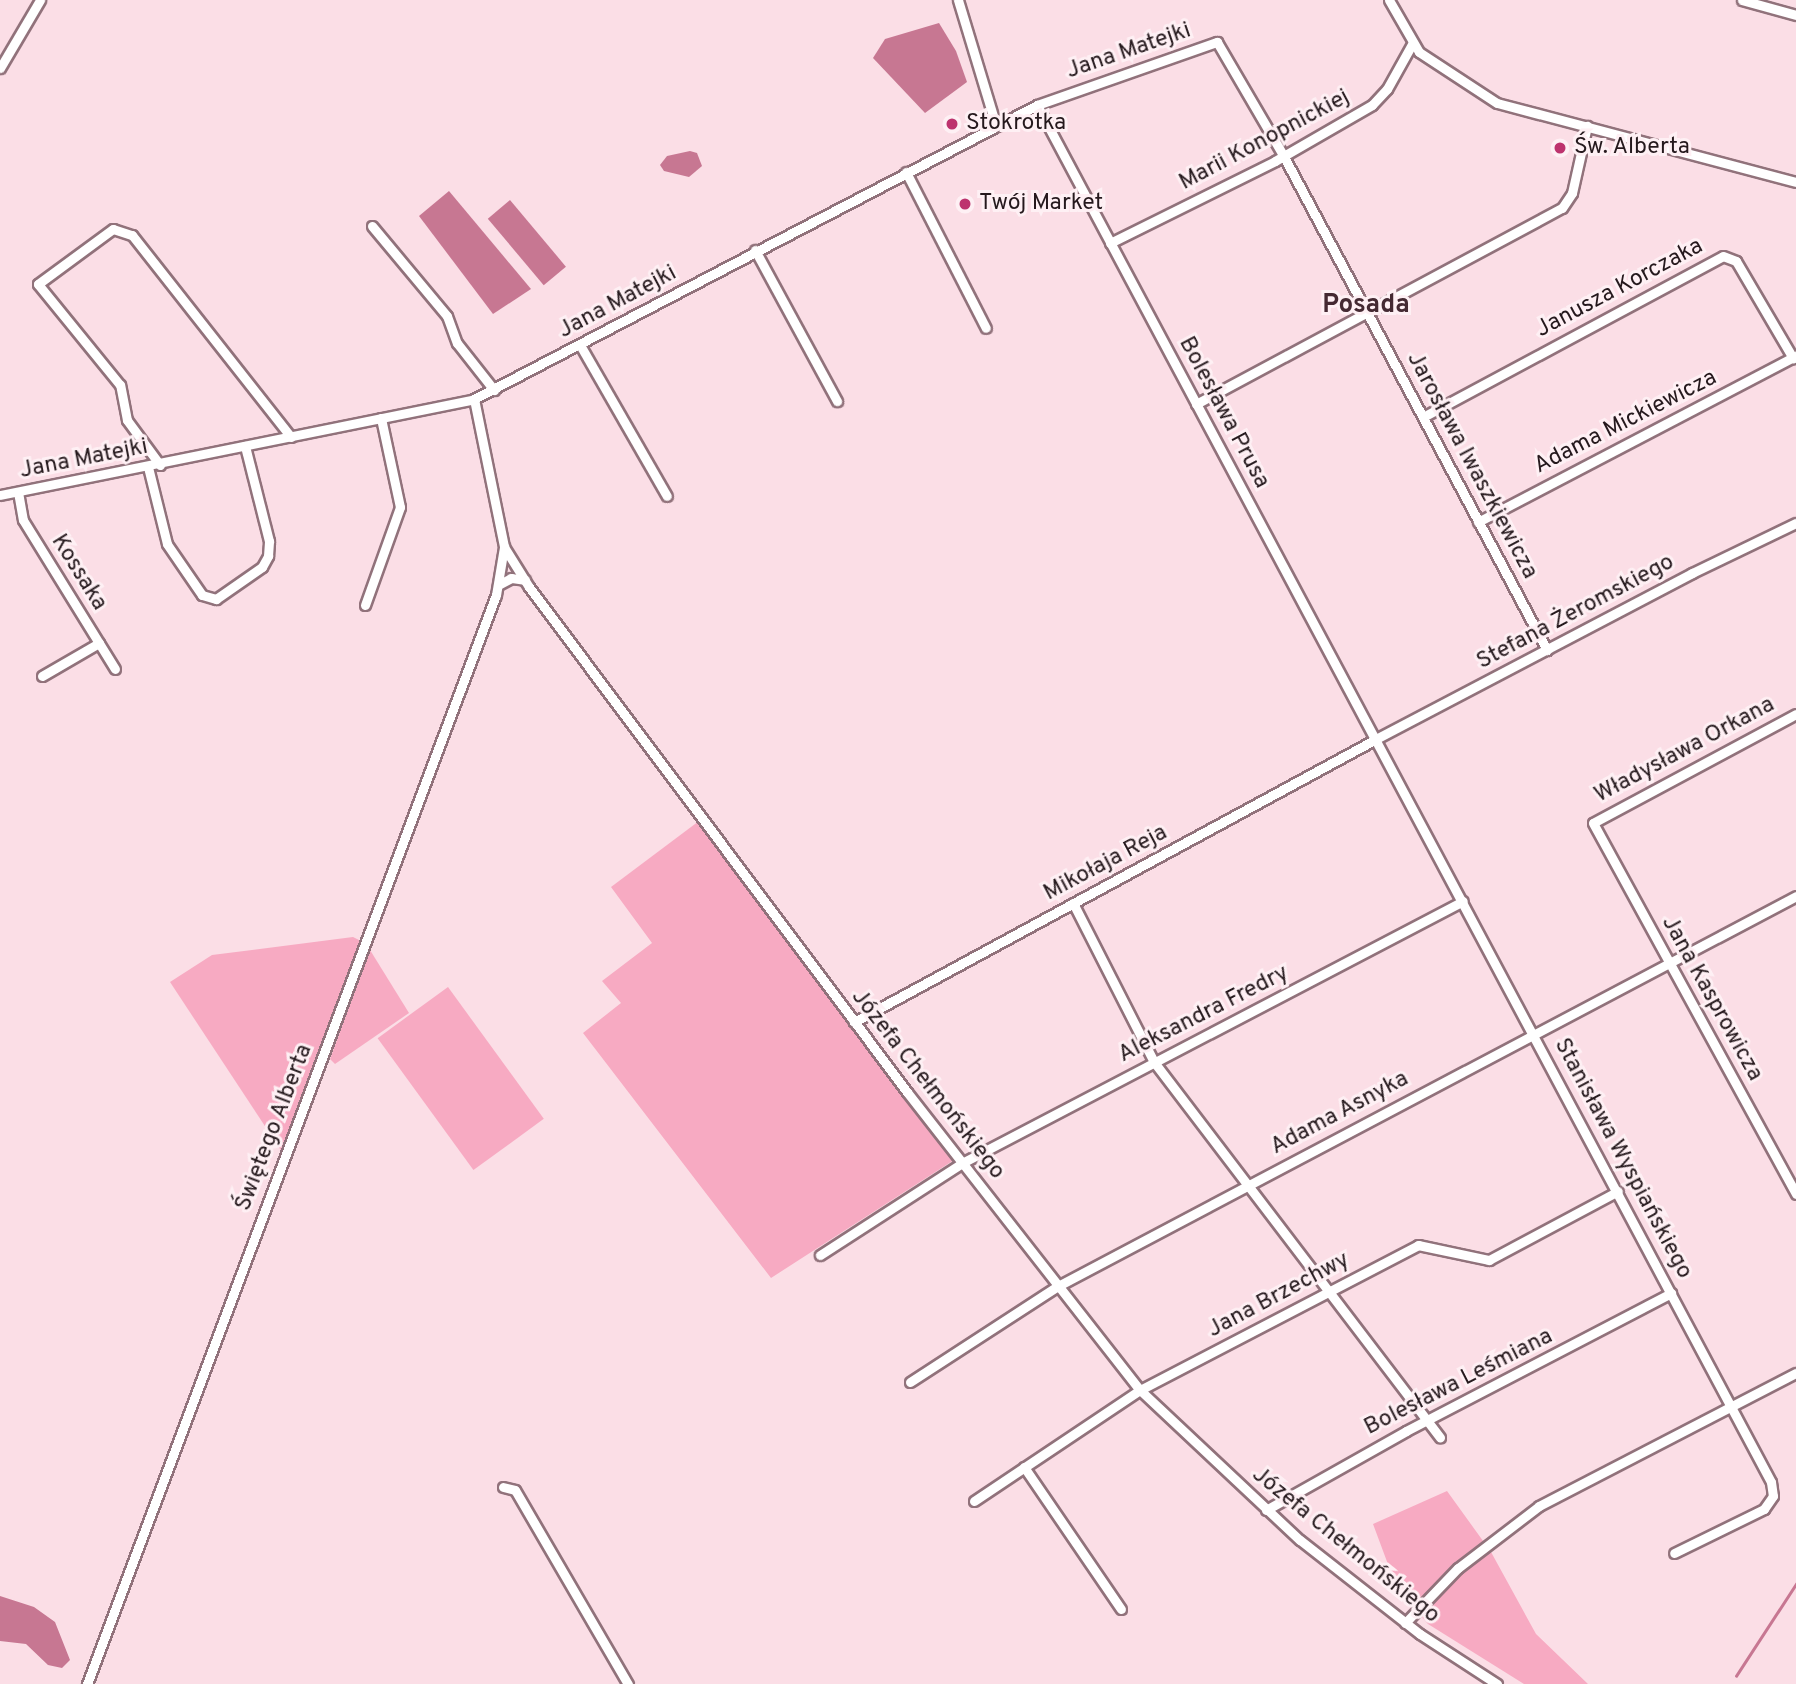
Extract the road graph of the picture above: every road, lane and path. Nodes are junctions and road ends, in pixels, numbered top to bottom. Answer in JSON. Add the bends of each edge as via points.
{"nodes":[{"id":1,"x":40,"y":0,"type":"edge"},
{"id":2,"x":958,"y":0,"type":"edge"},
{"id":3,"x":1389,"y":0,"type":"edge"},
{"id":4,"x":1742,"y":0,"type":"edge"},
{"id":5,"x":1796,"y":15,"type":"edge"},
{"id":6,"x":1219,"y":43,"type":"joint"},
{"id":7,"x":1412,"y":44,"type":"junction"},
{"id":8,"x":0,"y":68,"type":"edge"},
{"id":9,"x":1037,"y":106,"type":"junction"},
{"id":10,"x":996,"y":126,"type":"junction"},
{"id":11,"x":1587,"y":127,"type":"junction"},
{"id":12,"x":1283,"y":155,"type":"junction"},
{"id":13,"x":906,"y":172,"type":"junction"},
{"id":14,"x":1796,"y":182,"type":"edge"},
{"id":15,"x":372,"y":226,"type":"dead end"},
{"id":16,"x":1110,"y":243,"type":"junction"},
{"id":17,"x":755,"y":250,"type":"junction"},
{"id":18,"x":1367,"y":313,"type":"junction"},
{"id":19,"x":986,"y":328,"type":"dead end"},
{"id":20,"x":580,"y":345,"type":"junction"},
{"id":21,"x":1794,"y":357,"type":"edge"},
{"id":22,"x":494,"y":390,"type":"junction"},
{"id":23,"x":474,"y":399,"type":"junction"},
{"id":24,"x":837,"y":401,"type":"dead end"},
{"id":25,"x":1196,"y":404,"type":"junction"},
{"id":26,"x":1423,"y":417,"type":"junction"},
{"id":27,"x":381,"y":418,"type":"junction"},
{"id":28,"x":291,"y":437,"type":"junction"},
{"id":29,"x":245,"y":446,"type":"junction"},
{"id":30,"x":160,"y":465,"type":"junction"},
{"id":31,"x":148,"y":467,"type":"junction"},
{"id":32,"x":18,"y":492,"type":"junction"},
{"id":33,"x":0,"y":495,"type":"edge"},
{"id":34,"x":667,"y":496,"type":"dead end"},
{"id":35,"x":1478,"y":522,"type":"junction"},
{"id":36,"x":1796,"y":523,"type":"edge"},
{"id":37,"x":504,"y":547,"type":"junction"},
{"id":38,"x":525,"y":580,"type":"junction"},
{"id":39,"x":498,"y":585,"type":"junction"},
{"id":40,"x":365,"y":605,"type":"dead end"},
{"id":41,"x":99,"y":643,"type":"junction"},
{"id":42,"x":1547,"y":650,"type":"junction"},
{"id":43,"x":115,"y":669,"type":"dead end"},
{"id":44,"x":42,"y":676,"type":"dead end"},
{"id":45,"x":1796,"y":714,"type":"edge"},
{"id":46,"x":1377,"y":739,"type":"junction"},
{"id":47,"x":1592,"y":823,"type":"joint"},
{"id":48,"x":1796,"y":896,"type":"edge"},
{"id":49,"x":1463,"y":901,"type":"junction"},
{"id":50,"x":1073,"y":903,"type":"junction"},
{"id":51,"x":1668,"y":963,"type":"junction"},
{"id":52,"x":853,"y":1022,"type":"junction"},
{"id":53,"x":1535,"y":1033,"type":"junction"},
{"id":54,"x":1154,"y":1062,"type":"junction"},
{"id":55,"x":962,"y":1163,"type":"junction"},
{"id":56,"x":1245,"y":1186,"type":"junction"},
{"id":57,"x":1618,"y":1191,"type":"junction"},
{"id":58,"x":1796,"y":1194,"type":"edge"},
{"id":59,"x":820,"y":1255,"type":"dead end"},
{"id":60,"x":1058,"y":1286,"type":"junction"},
{"id":61,"x":1328,"y":1293,"type":"junction"},
{"id":62,"x":1671,"y":1293,"type":"junction"},
{"id":63,"x":1796,"y":1373,"type":"edge"},
{"id":64,"x":910,"y":1382,"type":"dead end"},
{"id":65,"x":1140,"y":1390,"type":"junction"},
{"id":66,"x":1733,"y":1406,"type":"junction"},
{"id":67,"x":1428,"y":1422,"type":"junction"},
{"id":68,"x":1440,"y":1437,"type":"dead end"},
{"id":69,"x":1024,"y":1467,"type":"junction"},
{"id":70,"x":503,"y":1487,"type":"dead end"},
{"id":71,"x":974,"y":1501,"type":"dead end"},
{"id":72,"x":1266,"y":1510,"type":"junction"},
{"id":73,"x":1674,"y":1553,"type":"dead end"},
{"id":74,"x":1121,"y":1609,"type":"dead end"},
{"id":75,"x":1405,"y":1623,"type":"junction"},
{"id":76,"x":87,"y":1684,"type":"edge"},
{"id":77,"x":628,"y":1684,"type":"edge"},
{"id":78,"x":1497,"y":1684,"type":"edge"}],
"edges":[{"from":1,"to":8,"type":"street"},
{"from":2,"to":10,"type":"street"},
{"from":3,"to":7,"type":"street"},
{"from":4,"to":5,"type":"street"},
{"from":6,"to":9,"type":"street","name":"Jana Matejki"},
{"from":6,"to":12,"type":"street","name":"Jarosława Iwaszkiewicza"},
{"from":7,"to":11,"type":"street","via":[[1449,74],[1497,103]]},
{"from":7,"to":12,"type":"street","name":"Marii Konopnickiej","via":[[1387,89],[1372,105]]},
{"from":9,"to":10,"type":"street","name":"Jana Matejki"},
{"from":9,"to":16,"type":"street","name":"Bolesława Prusa"},
{"from":10,"to":13,"type":"street","name":"Jana Matejki"},
{"from":11,"to":14,"type":"street"},
{"from":11,"to":18,"type":"street","via":[[1572,192],[1562,208]]},
{"from":12,"to":16,"type":"street","name":"Marii Konopnickiej"},
{"from":12,"to":18,"type":"street","name":"Jarosława Iwaszkiewicza"},
{"from":13,"to":17,"type":"street","name":"Jana Matejki"},
{"from":13,"to":19,"type":"street"},
{"from":15,"to":22,"type":"street","via":[[447,316],[457,342]]},
{"from":16,"to":25,"type":"street","name":"Bolesława Prusa"},
{"from":17,"to":20,"type":"street","name":"Jana Matejki"},
{"from":17,"to":24,"type":"street"},
{"from":18,"to":25,"type":"street"},
{"from":18,"to":26,"type":"street","name":"Jarosława Iwaszkiewicza"},
{"from":20,"to":22,"type":"street","name":"Jana Matejki"},
{"from":20,"to":34,"type":"street"},
{"from":21,"to":26,"type":"street","name":"Janusza Korczaka","via":[[1736,261],[1723,256]]},
{"from":21,"to":35,"type":"street","name":"Adama Mickiewicza"},
{"from":22,"to":23,"type":"street","name":"Jana Matejki"},
{"from":23,"to":27,"type":"street","name":"Jana Matejki"},
{"from":23,"to":37,"type":"street","name":"Józefa Chełmońskiego"},
{"from":25,"to":46,"type":"street","name":"Bolesława Prusa"},
{"from":26,"to":35,"type":"street","name":"Jarosława Iwaszkiewicza"},
{"from":27,"to":28,"type":"street","name":"Jana Matejki"},
{"from":27,"to":40,"type":"street","via":[[400,507]]},
{"from":28,"to":29,"type":"street","name":"Jana Matejki"},
{"from":28,"to":30,"type":"street","via":[[132,235],[113,229],[38,284],[120,385],[127,419]]},
{"from":29,"to":30,"type":"street","name":"Jana Matejki"},
{"from":29,"to":31,"type":"street","via":[[269,541],[268,556],[262,567],[216,599],[202,595],[167,544]]},
{"from":30,"to":31,"type":"street","name":"Jana Matejki"},
{"from":31,"to":32,"type":"street","name":"Jana Matejki"},
{"from":32,"to":33,"type":"street","name":"Jana Matejki"},
{"from":32,"to":41,"type":"street","name":"Kossaka","via":[[23,520]]},
{"from":35,"to":42,"type":"street","name":"Jarosława Iwaszkiewicza"},
{"from":36,"to":42,"type":"street","name":"Stefana Żeromskiego"},
{"from":37,"to":38,"type":"street","name":"Józefa Chełmońskiego"},
{"from":37,"to":39,"type":"street","name":"Świętego Alberta"},
{"from":38,"to":39,"type":"street","via":[[511,578]]},
{"from":38,"to":52,"type":"street","name":"Józefa Chełmońskiego"},
{"from":39,"to":76,"type":"street","name":"Świętego Alberta"},
{"from":41,"to":43,"type":"street","name":"Kossaka"},
{"from":41,"to":44,"type":"street"},
{"from":42,"to":46,"type":"street","name":"Stefana Żeromskiego"},
{"from":45,"to":47,"type":"street","name":"Władysława Orkana"},
{"from":46,"to":49,"type":"street","name":"Stanisława Wyspiańskiego"},
{"from":46,"to":50,"type":"street","name":"Mikołaja Reja"},
{"from":47,"to":51,"type":"street","name":"Jana Kasprowicza"},
{"from":48,"to":51,"type":"street","name":"Adama Asnyka"},
{"from":49,"to":53,"type":"street","name":"Stanisława Wyspiańskiego"},
{"from":49,"to":54,"type":"street","name":"Aleksandra Fredry"},
{"from":50,"to":52,"type":"street","name":"Mikołaja Reja"},
{"from":50,"to":54,"type":"street"},
{"from":51,"to":53,"type":"street","name":"Adama Asnyka"},
{"from":51,"to":58,"type":"street","name":"Jana Kasprowicza"},
{"from":52,"to":55,"type":"street","name":"Józefa Chełmońskiego"},
{"from":53,"to":56,"type":"street","name":"Adama Asnyka"},
{"from":53,"to":57,"type":"street","name":"Stanisława Wyspiańskiego"},
{"from":54,"to":55,"type":"street","name":"Aleksandra Fredry"},
{"from":54,"to":56,"type":"street"},
{"from":55,"to":59,"type":"street","name":"Aleksandra Fredry"},
{"from":55,"to":60,"type":"street","name":"Józefa Chełmońskiego"},
{"from":56,"to":60,"type":"street","name":"Adama Asnyka"},
{"from":56,"to":61,"type":"street"},
{"from":57,"to":61,"type":"street","name":"Jana Brzechwy","via":[[1489,1260],[1418,1245]]},
{"from":57,"to":62,"type":"street","name":"Stanisława Wyspiańskiego"},
{"from":60,"to":64,"type":"street","name":"Adama Asnyka"},
{"from":60,"to":65,"type":"street","name":"Józefa Chełmońskiego"},
{"from":61,"to":65,"type":"street","name":"Jana Brzechwy"},
{"from":61,"to":67,"type":"street"},
{"from":62,"to":66,"type":"street","name":"Stanisława Wyspiańskiego"},
{"from":62,"to":67,"type":"street","name":"Bolesława Leśmiana"},
{"from":63,"to":66,"type":"street"},
{"from":65,"to":69,"type":"street","name":"Jana Brzechwy"},
{"from":65,"to":72,"type":"street","name":"Józefa Chełmońskiego"},
{"from":66,"to":73,"type":"street","name":"Stanisława Wyspiańskiego","via":[[1771,1482],[1772,1498],[1761,1510]]},
{"from":66,"to":75,"type":"street","via":[[1539,1506],[1458,1568]]},
{"from":67,"to":68,"type":"street"},
{"from":67,"to":72,"type":"street","name":"Bolesława Leśmiana"},
{"from":69,"to":71,"type":"street","name":"Jana Brzechwy"},
{"from":69,"to":74,"type":"street"},
{"from":70,"to":77,"type":"street","via":[[515,1490]]},
{"from":72,"to":75,"type":"street","name":"Józefa Chełmońskiego"},
{"from":75,"to":78,"type":"street","name":"Józefa Chełmońskiego"}]}
